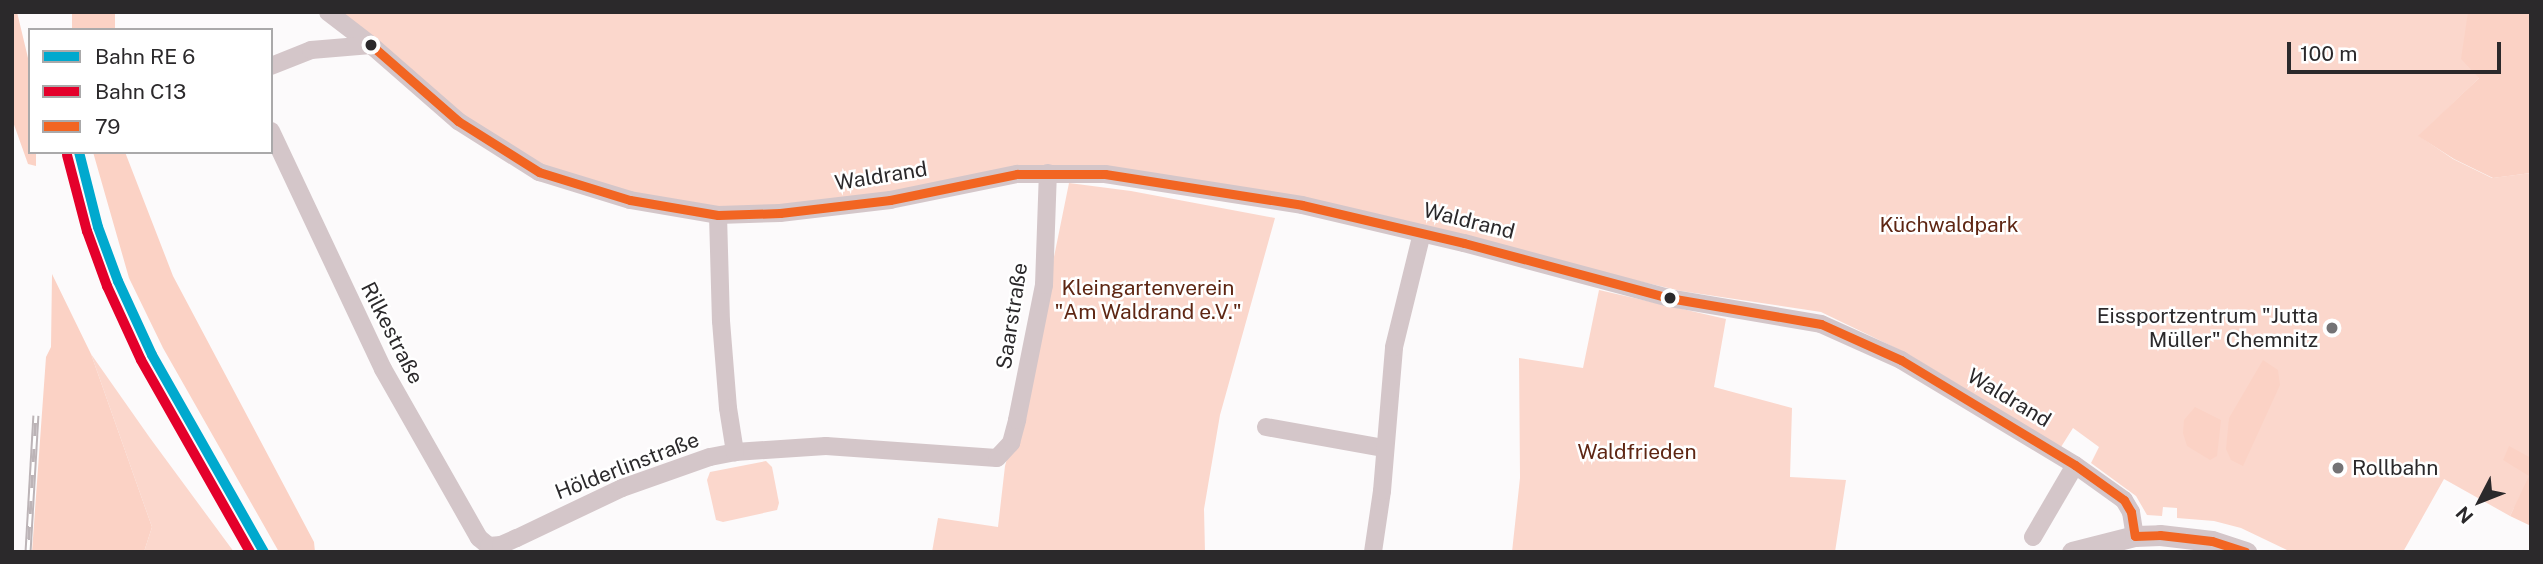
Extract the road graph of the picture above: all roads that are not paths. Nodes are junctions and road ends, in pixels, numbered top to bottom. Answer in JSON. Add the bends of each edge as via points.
{"nodes":[{"id":1,"x":328,"y":12,"type":"edge"},
{"id":2,"x":371,"y":45,"type":"junction"},
{"id":3,"x":273,"y":65,"type":"edge"},
{"id":4,"x":273,"y":135,"type":"edge"},
{"id":5,"x":1048,"y":173,"type":"junction"},
{"id":6,"x":718,"y":215,"type":"junction"},
{"id":7,"x":1422,"y":233,"type":"junction"},
{"id":8,"x":1266,"y":427,"type":"dead end"},
{"id":9,"x":1384,"y":448,"type":"junction"},
{"id":10,"x":736,"y":453,"type":"junction"},
{"id":11,"x":997,"y":458,"type":"joint"},
{"id":12,"x":2075,"y":465,"type":"junction"},
{"id":13,"x":2135,"y":536,"type":"junction"},
{"id":14,"x":2033,"y":537,"type":"dead end"},
{"id":15,"x":489,"y":545,"type":"joint"},
{"id":16,"x":1373,"y":552,"type":"edge"},
{"id":17,"x":2072,"y":552,"type":"edge"},
{"id":18,"x":2246,"y":552,"type":"edge"}],
"edges":[{"from":1,"to":2,"type":"street","name":"Waldrand"},
{"from":2,"to":3,"type":"street","via":[[311,50]]},
{"from":2,"to":6,"type":"street","name":"Waldrand","via":[[458,121],[539,172],[630,200]]},
{"from":4,"to":15,"type":"street","name":"Rilkestraße","via":[[383,369],[479,538]]},
{"from":5,"to":6,"type":"street","name":"Waldrand","via":[[1017,174],[836,207]]},
{"from":5,"to":7,"type":"street","name":"Waldrand","via":[[1105,174],[1186,185]]},
{"from":5,"to":11,"type":"street","name":"Saarstraße","via":[[1044,285],[1011,443]]},
{"from":6,"to":10,"type":"street","via":[[721,321]]},
{"from":7,"to":9,"type":"street","via":[[1394,347]]},
{"from":7,"to":12,"type":"street","name":"Waldrand","via":[[1669,298],[1821,324],[1901,360]]},
{"from":8,"to":9,"type":"street"},
{"from":9,"to":16,"type":"street"},
{"from":10,"to":11,"type":"street","name":"Hölderlinstraße","via":[[826,446]]},
{"from":10,"to":15,"type":"street","name":"Hölderlinstraße","via":[[710,457],[622,488],[509,541]]},
{"from":12,"to":13,"type":"street","name":"Waldrand","via":[[2124,500]]},
{"from":12,"to":14,"type":"street"},
{"from":13,"to":17,"type":"street"},
{"from":13,"to":18,"type":"street","via":[[2213,541]]}]}
